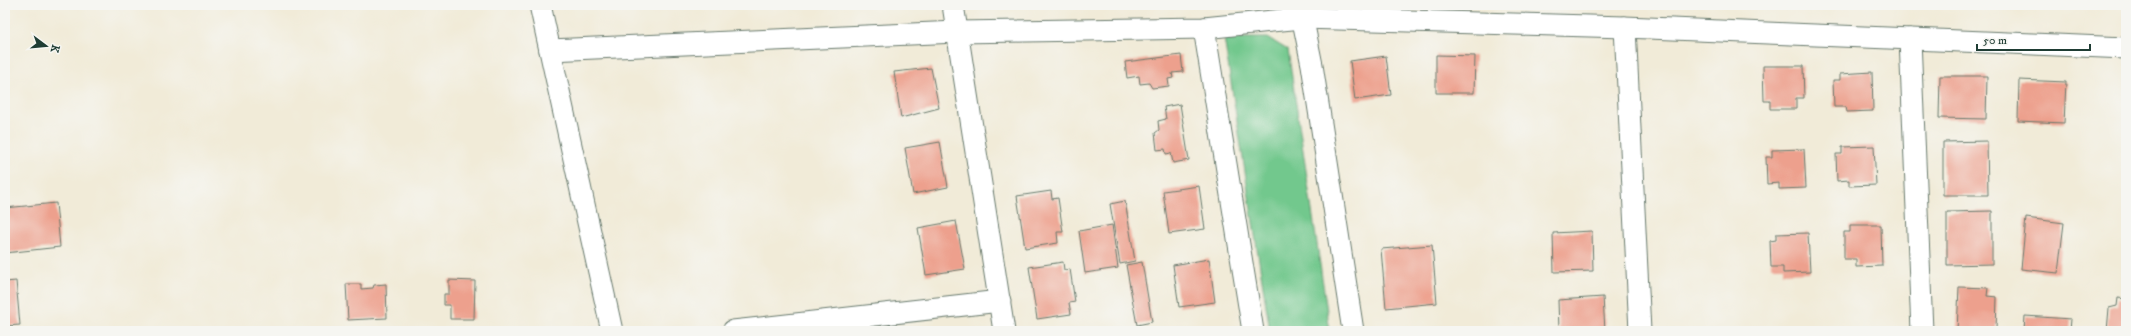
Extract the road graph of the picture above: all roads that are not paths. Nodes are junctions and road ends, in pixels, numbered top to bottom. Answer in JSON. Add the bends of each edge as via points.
{"nodes":[{"id":1,"x":540,"y":5,"type":"edge"},
{"id":2,"x":953,"y":5,"type":"edge"},
{"id":3,"x":1301,"y":12,"type":"edge"},
{"id":4,"x":1625,"y":27,"type":"junction"},
{"id":5,"x":1204,"y":28,"type":"junction"},
{"id":6,"x":957,"y":32,"type":"junction"},
{"id":7,"x":1910,"y":39,"type":"junction"},
{"id":8,"x":2126,"y":48,"type":"edge"},
{"id":9,"x":550,"y":50,"type":"junction"},
{"id":10,"x":1000,"y":301,"type":"junction"},
{"id":11,"x":612,"y":331,"type":"edge"},
{"id":12,"x":733,"y":331,"type":"edge"},
{"id":13,"x":1004,"y":331,"type":"edge"},
{"id":14,"x":1253,"y":331,"type":"edge"},
{"id":15,"x":1354,"y":331,"type":"edge"},
{"id":16,"x":1640,"y":331,"type":"edge"},
{"id":17,"x":1922,"y":331,"type":"edge"}],
"edges":[{"from":1,"to":9,"type":"street"},
{"from":2,"to":6,"type":"street"},
{"from":3,"to":4,"type":"street"},
{"from":3,"to":5,"type":"street"},
{"from":3,"to":15,"type":"street","via":[[1312,66]]},
{"from":4,"to":7,"type":"street"},
{"from":4,"to":16,"type":"street"},
{"from":5,"to":6,"type":"street"},
{"from":5,"to":14,"type":"street"},
{"from":6,"to":9,"type":"street"},
{"from":6,"to":10,"type":"street"},
{"from":7,"to":8,"type":"street"},
{"from":7,"to":17,"type":"street"},
{"from":9,"to":11,"type":"street"},
{"from":10,"to":12,"type":"street"},
{"from":10,"to":13,"type":"street"}]}
